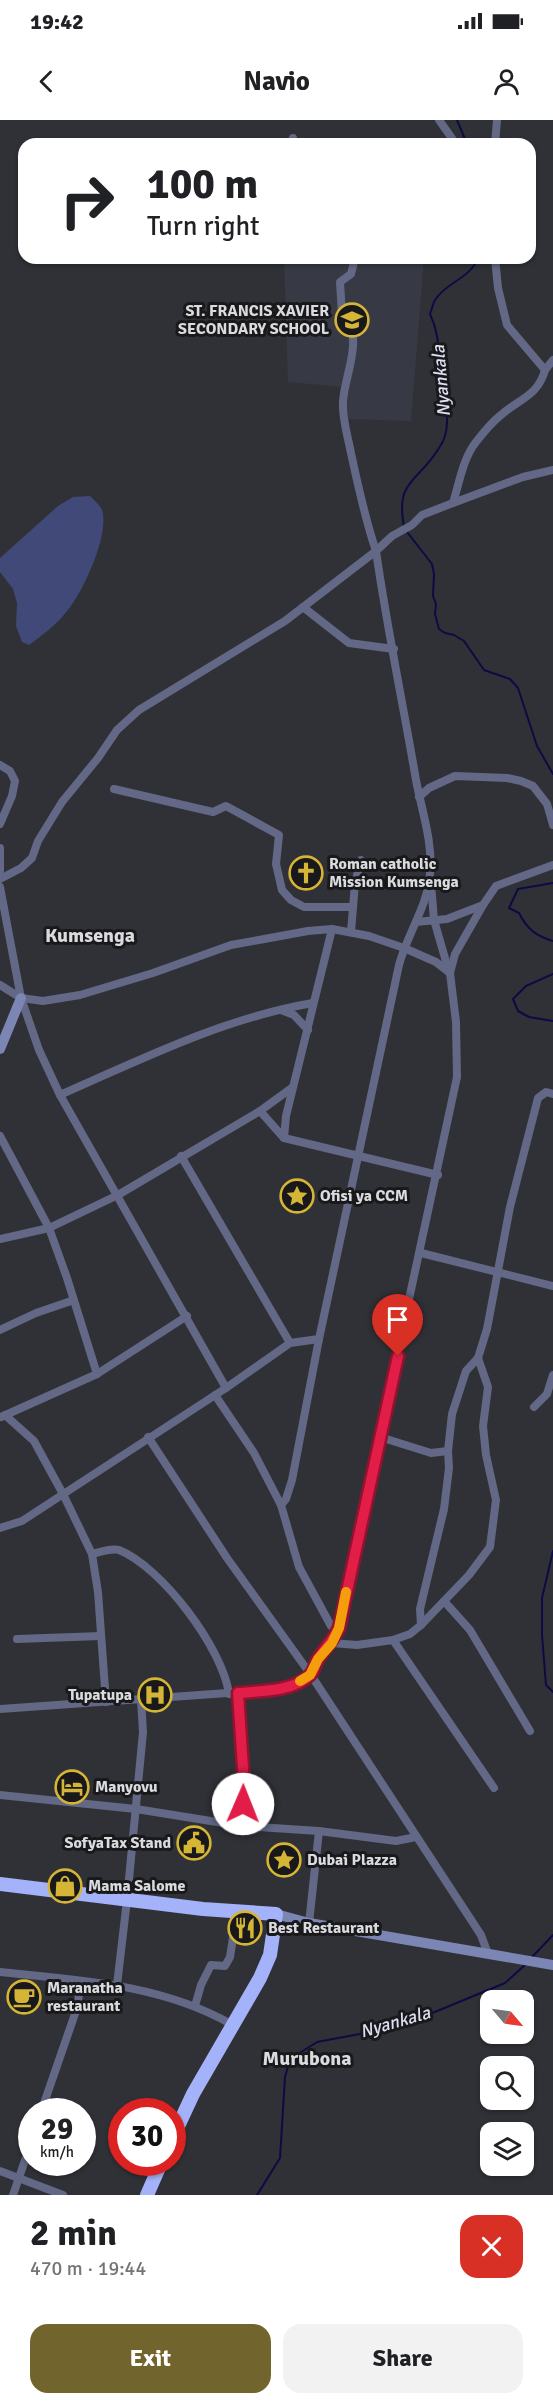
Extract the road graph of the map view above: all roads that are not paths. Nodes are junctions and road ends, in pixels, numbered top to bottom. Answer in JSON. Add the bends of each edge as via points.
{"nodes":[{"id":1,"x":438,"y":120,"type":"edge"},
{"id":2,"x":497,"y":120,"type":"edge"},
{"id":3,"x":452,"y":138,"type":"edge"},
{"id":4,"x":496,"y":138,"type":"edge"},
{"id":5,"x":354,"y":264,"type":"edge"},
{"id":6,"x":496,"y":264,"type":"edge"},
{"id":7,"x":553,"y":360,"type":"edge"},
{"id":8,"x":545,"y":370,"type":"junction"},
{"id":9,"x":553,"y":470,"type":"edge"},
{"id":10,"x":453,"y":503,"type":"junction"},
{"id":11,"x":376,"y":551,"type":"junction"},
{"id":12,"x":303,"y":608,"type":"junction"},
{"id":13,"x":394,"y":649,"type":"junction"},
{"id":14,"x":0,"y":765,"type":"edge"},
{"id":15,"x":114,"y":789,"type":"dead end"},
{"id":16,"x":419,"y":797,"type":"junction"},
{"id":17,"x":0,"y":824,"type":"edge"},
{"id":18,"x":553,"y":825,"type":"edge"},
{"id":19,"x":0,"y":848,"type":"edge"},
{"id":20,"x":361,"y":860,"type":"dead end"},
{"id":21,"x":553,"y":865,"type":"edge"},
{"id":22,"x":0,"y":871,"type":"edge"},
{"id":23,"x":430,"y":877,"type":"junction"},
{"id":24,"x":0,"y":879,"type":"edge"},
{"id":25,"x":0,"y":886,"type":"edge"},
{"id":26,"x":483,"y":905,"type":"junction"},
{"id":27,"x":353,"y":907,"type":"junction"},
{"id":28,"x":434,"y":920,"type":"junction"},
{"id":29,"x":416,"y":922,"type":"junction"},
{"id":30,"x":332,"y":929,"type":"junction"},
{"id":31,"x":351,"y":932,"type":"junction"},
{"id":32,"x":404,"y":948,"type":"junction"},
{"id":33,"x":450,"y":974,"type":"junction"},
{"id":34,"x":0,"y":985,"type":"edge"},
{"id":35,"x":21,"y":998,"type":"junction"},
{"id":36,"x":313,"y":1004,"type":"junction"},
{"id":37,"x":279,"y":1009,"type":"junction"},
{"id":38,"x":308,"y":1030,"type":"junction"},
{"id":39,"x":0,"y":1049,"type":"edge"},
{"id":40,"x":292,"y":1087,"type":"junction"},
{"id":41,"x":553,"y":1094,"type":"edge"},
{"id":42,"x":60,"y":1095,"type":"junction"},
{"id":43,"x":260,"y":1111,"type":"junction"},
{"id":44,"x":0,"y":1136,"type":"edge"},
{"id":45,"x":284,"y":1138,"type":"junction"},
{"id":46,"x":181,"y":1156,"type":"junction"},
{"id":47,"x":359,"y":1156,"type":"junction"},
{"id":48,"x":438,"y":1175,"type":"junction"},
{"id":49,"x":118,"y":1195,"type":"junction"},
{"id":50,"x":49,"y":1228,"type":"junction"},
{"id":51,"x":0,"y":1239,"type":"edge"},
{"id":52,"x":421,"y":1253,"type":"junction"},
{"id":53,"x":497,"y":1272,"type":"junction"},
{"id":54,"x":553,"y":1286,"type":"edge"},
{"id":55,"x":74,"y":1300,"type":"junction"},
{"id":56,"x":187,"y":1316,"type":"junction"},
{"id":57,"x":0,"y":1330,"type":"edge"},
{"id":58,"x":319,"y":1339,"type":"junction"},
{"id":59,"x":290,"y":1344,"type":"junction"},
{"id":60,"x":478,"y":1358,"type":"junction"},
{"id":61,"x":97,"y":1374,"type":"junction"},
{"id":62,"x":553,"y":1375,"type":"edge"},
{"id":63,"x":226,"y":1388,"type":"junction"},
{"id":64,"x":215,"y":1395,"type":"junction"},
{"id":65,"x":534,"y":1407,"type":"dead end"},
{"id":66,"x":2,"y":1416,"type":"edge"},
{"id":67,"x":148,"y":1437,"type":"junction"},
{"id":68,"x":380,"y":1437,"type":"junction"},
{"id":69,"x":447,"y":1451,"type":"junction"},
{"id":70,"x":63,"y":1494,"type":"junction"},
{"id":71,"x":281,"y":1505,"type":"junction"},
{"id":72,"x":0,"y":1528,"type":"edge"},
{"id":73,"x":92,"y":1554,"type":"junction"},
{"id":74,"x":444,"y":1602,"type":"junction"},
{"id":75,"x":421,"y":1625,"type":"junction"},
{"id":76,"x":339,"y":1628,"type":"junction"},
{"id":77,"x":102,"y":1636,"type":"junction"},
{"id":78,"x":17,"y":1639,"type":"dead end"},
{"id":79,"x":393,"y":1640,"type":"junction"},
{"id":80,"x":332,"y":1643,"type":"junction"},
{"id":81,"x":310,"y":1675,"type":"junction"},
{"id":82,"x":238,"y":1693,"type":"junction"},
{"id":83,"x":229,"y":1694,"type":"junction"},
{"id":84,"x":141,"y":1700,"type":"junction"},
{"id":85,"x":106,"y":1702,"type":"junction"},
{"id":86,"x":0,"y":1709,"type":"edge"},
{"id":87,"x":530,"y":1731,"type":"dead end"},
{"id":88,"x":494,"y":1788,"type":"dead end"},
{"id":89,"x":0,"y":1795,"type":"edge"},
{"id":90,"x":136,"y":1809,"type":"junction"},
{"id":91,"x":242,"y":1826,"type":"junction"},
{"id":92,"x":319,"y":1831,"type":"junction"},
{"id":93,"x":416,"y":1837,"type":"junction"},
{"id":94,"x":0,"y":1884,"type":"edge"},
{"id":95,"x":128,"y":1900,"type":"junction"},
{"id":96,"x":237,"y":1912,"type":"junction"},
{"id":97,"x":276,"y":1914,"type":"junction"},
{"id":98,"x":309,"y":1923,"type":"junction"},
{"id":99,"x":488,"y":1954,"type":"junction"},
{"id":100,"x":551,"y":1965,"type":"edge"},
{"id":101,"x":0,"y":1971,"type":"edge"},
{"id":102,"x":81,"y":1981,"type":"junction"},
{"id":103,"x":117,"y":1985,"type":"junction"},
{"id":104,"x":195,"y":2006,"type":"junction"},
{"id":105,"x":231,"y":2024,"type":"junction"},
{"id":106,"x":46,"y":2098,"type":"edge"},
{"id":107,"x":186,"y":2109,"type":"edge"},
{"id":108,"x":0,"y":2172,"type":"edge"},
{"id":109,"x":155,"y":2176,"type":"edge"},
{"id":110,"x":18,"y":2178,"type":"junction"},
{"id":111,"x":12,"y":2195,"type":"edge"},
{"id":112,"x":63,"y":2195,"type":"edge"},
{"id":113,"x":147,"y":2195,"type":"edge"}],
"edges":[{"from":1,"to":3,"type":"street"},
{"from":2,"to":4,"type":"street"},
{"from":5,"to":11,"type":"street","via":[[351,274],[340,282],[342,314],[352,329],[352,362],[342,403],[366,524]]},
{"from":6,"to":8,"type":"street","via":[[507,324]]},
{"from":7,"to":8,"type":"street"},
{"from":8,"to":10,"type":"street","via":[[535,391],[498,416],[476,443]]},
{"from":9,"to":10,"type":"street"},
{"from":10,"to":11,"type":"street","via":[[422,515]]},
{"from":11,"to":12,"type":"street"},
{"from":11,"to":13,"type":"street"},
{"from":12,"to":13,"type":"street","via":[[349,643]]},
{"from":12,"to":24,"type":"street","via":[[139,710],[117,730],[62,802],[32,858]]},
{"from":13,"to":16,"type":"street"},
{"from":14,"to":17,"type":"street","via":[[10,771],[15,781]]},
{"from":15,"to":27,"type":"street","via":[[213,812],[226,806],[279,835],[276,864],[282,890],[291,900],[304,906]]},
{"from":16,"to":18,"type":"street","via":[[455,776],[514,779],[533,786],[547,804]]},
{"from":16,"to":23,"type":"street","via":[[431,849]]},
{"from":19,"to":22,"type":"street"},
{"from":20,"to":27,"type":"street"},
{"from":21,"to":26,"type":"street","via":[[496,886]]},
{"from":23,"to":28,"type":"street"},
{"from":23,"to":29,"type":"street"},
{"from":25,"to":35,"type":"street"},
{"from":26,"to":28,"type":"street"},
{"from":26,"to":33,"type":"street","via":[[455,954]]},
{"from":27,"to":31,"type":"street"},
{"from":28,"to":29,"type":"street"},
{"from":28,"to":33,"type":"street"},
{"from":29,"to":32,"type":"street"},
{"from":30,"to":31,"type":"street"},
{"from":30,"to":35,"type":"street","via":[[231,945],[80,995],[43,1001]]},
{"from":30,"to":36,"type":"street"},
{"from":31,"to":32,"type":"street"},
{"from":32,"to":33,"type":"street","via":[[436,962]]},
{"from":32,"to":47,"type":"street"},
{"from":33,"to":48,"type":"street","via":[[458,1077]]},
{"from":34,"to":35,"type":"street"},
{"from":35,"to":39,"type":"main road"},
{"from":35,"to":42,"type":"street"},
{"from":36,"to":37,"type":"street"},
{"from":36,"to":38,"type":"street"},
{"from":37,"to":38,"type":"street","via":[[294,1015]]},
{"from":37,"to":42,"type":"street","via":[[195,1036]]},
{"from":38,"to":40,"type":"street"},
{"from":40,"to":43,"type":"street"},
{"from":40,"to":45,"type":"street"},
{"from":41,"to":53,"type":"street","via":[[546,1092],[538,1098]]},
{"from":42,"to":49,"type":"street"},
{"from":43,"to":45,"type":"street"},
{"from":43,"to":46,"type":"street"},
{"from":44,"to":50,"type":"street"},
{"from":45,"to":47,"type":"street"},
{"from":46,"to":49,"type":"street"},
{"from":46,"to":59,"type":"street"},
{"from":47,"to":48,"type":"street"},
{"from":47,"to":58,"type":"street"},
{"from":48,"to":52,"type":"street"},
{"from":49,"to":50,"type":"street"},
{"from":49,"to":56,"type":"street"},
{"from":50,"to":51,"type":"street"},
{"from":50,"to":55,"type":"street"},
{"from":52,"to":53,"type":"street"},
{"from":52,"to":68,"type":"street"},
{"from":53,"to":54,"type":"street"},
{"from":53,"to":60,"type":"street"},
{"from":55,"to":57,"type":"street"},
{"from":55,"to":61,"type":"street"},
{"from":56,"to":61,"type":"street"},
{"from":56,"to":63,"type":"street"},
{"from":58,"to":59,"type":"street"},
{"from":58,"to":71,"type":"street","via":[[292,1480]]},
{"from":59,"to":63,"type":"street"},
{"from":60,"to":69,"type":"street","via":[[460,1385]]},
{"from":60,"to":74,"type":"street","via":[[488,1387],[483,1426],[496,1500],[494,1523],[490,1546]]},
{"from":61,"to":66,"type":"street"},
{"from":62,"to":65,"type":"street","via":[[547,1394]]},
{"from":63,"to":64,"type":"street"},
{"from":64,"to":67,"type":"street"},
{"from":64,"to":71,"type":"street","via":[[254,1453]]},
{"from":66,"to":70,"type":"street","via":[[33,1441]]},
{"from":67,"to":70,"type":"street"},
{"from":67,"to":81,"type":"street"},
{"from":68,"to":69,"type":"street","via":[[431,1453]]},
{"from":68,"to":76,"type":"street"},
{"from":69,"to":75,"type":"street","via":[[444,1509],[420,1608]]},
{"from":70,"to":72,"type":"street","via":[[22,1521]]},
{"from":70,"to":73,"type":"street"},
{"from":71,"to":76,"type":"street","via":[[299,1567],[331,1626]]},
{"from":73,"to":77,"type":"street"},
{"from":73,"to":83,"type":"street","via":[[117,1549],[144,1564],[190,1612],[227,1679]]},
{"from":74,"to":75,"type":"street"},
{"from":74,"to":87,"type":"street","via":[[470,1630]]},
{"from":75,"to":79,"type":"street"},
{"from":76,"to":80,"type":"street"},
{"from":77,"to":78,"type":"street"},
{"from":77,"to":85,"type":"street"},
{"from":79,"to":80,"type":"street","via":[[357,1645]]},
{"from":79,"to":88,"type":"street"},
{"from":80,"to":81,"type":"street"},
{"from":81,"to":82,"type":"street","via":[[295,1684]]},
{"from":81,"to":93,"type":"street"},
{"from":82,"to":83,"type":"street"},
{"from":82,"to":91,"type":"street","via":[[244,1783]]},
{"from":83,"to":84,"type":"street"},
{"from":84,"to":85,"type":"street"},
{"from":84,"to":90,"type":"street"},
{"from":85,"to":86,"type":"street"},
{"from":89,"to":90,"type":"street"},
{"from":90,"to":91,"type":"street"},
{"from":90,"to":95,"type":"street"},
{"from":91,"to":92,"type":"street"},
{"from":92,"to":93,"type":"street","via":[[396,1841]]},
{"from":92,"to":98,"type":"street"},
{"from":93,"to":99,"type":"street","via":[[481,1935]]},
{"from":94,"to":95,"type":"highway"},
{"from":95,"to":96,"type":"highway"},
{"from":95,"to":103,"type":"street"},
{"from":96,"to":97,"type":"highway"},
{"from":96,"to":104,"type":"street","via":[[230,1957],[225,1966],[211,1965]]},
{"from":97,"to":98,"type":"main road"},
{"from":97,"to":105,"type":"highway","via":[[270,1955]]},
{"from":98,"to":99,"type":"main road"},
{"from":99,"to":100,"type":"main road"},
{"from":101,"to":102,"type":"street"},
{"from":102,"to":103,"type":"street"},
{"from":102,"to":106,"type":"street","via":[[77,2008]]},
{"from":103,"to":104,"type":"street"},
{"from":104,"to":105,"type":"street"},
{"from":105,"to":107,"type":"highway"},
{"from":108,"to":110,"type":"street"},
{"from":109,"to":113,"type":"highway"},
{"from":110,"to":111,"type":"street"},
{"from":110,"to":112,"type":"street"}]}
